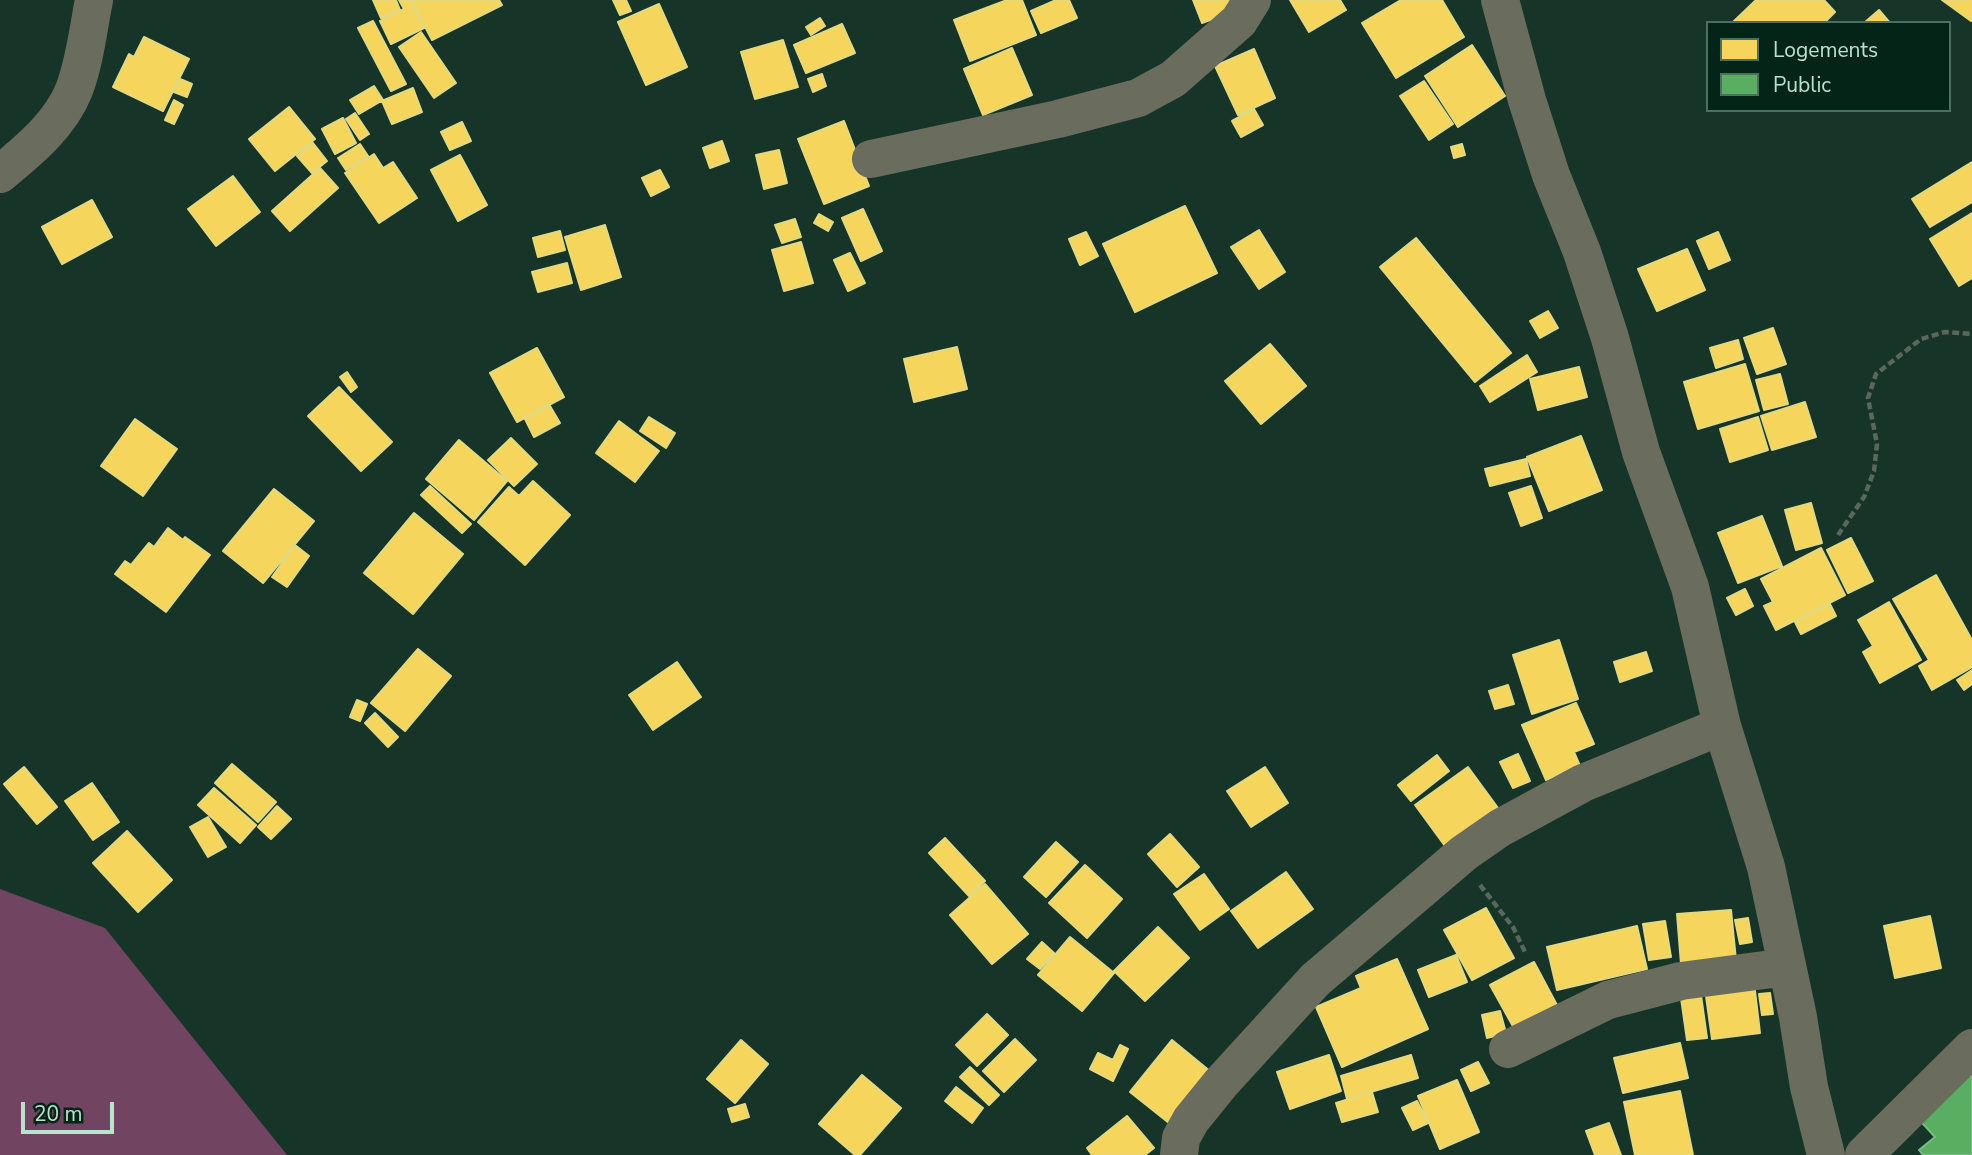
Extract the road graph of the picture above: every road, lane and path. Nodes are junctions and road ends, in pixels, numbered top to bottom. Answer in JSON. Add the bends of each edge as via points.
{"nodes":[{"id":1,"x":94,"y":0,"type":"edge"},
{"id":2,"x":1252,"y":0,"type":"edge"},
{"id":3,"x":1500,"y":0,"type":"edge"},
{"id":4,"x":871,"y":159,"type":"dead end"},
{"id":5,"x":0,"y":174,"type":"edge"},
{"id":6,"x":1972,"y":334,"type":"edge"},
{"id":7,"x":1838,"y":535,"type":"dead end"},
{"id":8,"x":1722,"y":726,"type":"junction"},
{"id":9,"x":1464,"y":853,"type":"junction"},
{"id":10,"x":1525,"y":952,"type":"dead end"},
{"id":11,"x":1787,"y":967,"type":"junction"},
{"id":12,"x":1972,"y":1048,"type":"edge"},
{"id":13,"x":1508,"y":1049,"type":"dead end"},
{"id":14,"x":1179,"y":1155,"type":"edge"},
{"id":15,"x":1826,"y":1155,"type":"edge"},
{"id":16,"x":1864,"y":1155,"type":"edge"}],
"edges":[{"from":1,"to":5,"type":"street","via":[[74,91],[35,145]]},
{"from":2,"to":4,"type":"street","via":[[1239,21],[1173,79],[1138,98]]},
{"from":3,"to":8,"type":"street","via":[[1551,175],[1582,251],[1641,452],[1690,587]]},
{"from":6,"to":7,"type":"path","via":[[1945,332],[1922,340],[1876,374],[1868,398],[1877,444],[1874,471],[1864,496]]},
{"from":8,"to":9,"type":"street","via":[[1583,783]]},
{"from":8,"to":11,"type":"street","via":[[1766,867]]},
{"from":9,"to":10,"type":"path"},
{"from":9,"to":14,"type":"street","via":[[1315,980],[1191,1120],[1181,1138]]},
{"from":11,"to":13,"type":"street","via":[[1681,981],[1608,1000]]},
{"from":11,"to":15,"type":"street"},
{"from":12,"to":16,"type":"street"}]}
